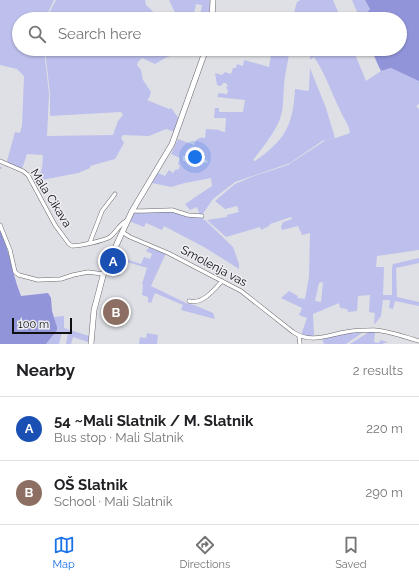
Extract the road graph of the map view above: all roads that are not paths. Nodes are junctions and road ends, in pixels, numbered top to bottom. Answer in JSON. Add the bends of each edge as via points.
{"nodes":[{"id":1,"x":213,"y":0,"type":"edge"},
{"id":2,"x":212,"y":12,"type":"edge"},
{"id":3,"x":203,"y":56,"type":"edge"},
{"id":4,"x":0,"y":161,"type":"edge"},
{"id":5,"x":114,"y":194,"type":"dead end"},
{"id":6,"x":132,"y":211,"type":"junction"},
{"id":7,"x":202,"y":216,"type":"dead end"},
{"id":8,"x":126,"y":221,"type":"junction"},
{"id":9,"x":0,"y":225,"type":"edge"},
{"id":10,"x":122,"y":232,"type":"junction"},
{"id":11,"x":90,"y":242,"type":"junction"},
{"id":12,"x":103,"y":274,"type":"junction"},
{"id":13,"x":222,"y":281,"type":"junction"},
{"id":14,"x":189,"y":301,"type":"dead end"},
{"id":15,"x":300,"y":336,"type":"junction"},
{"id":16,"x":419,"y":341,"type":"edge"},
{"id":17,"x":92,"y":344,"type":"edge"},
{"id":18,"x":300,"y":344,"type":"edge"}],
"edges":[{"from":1,"to":2,"type":"main road"},
{"from":3,"to":6,"type":"main road","via":[[172,144]]},
{"from":4,"to":11,"type":"street","name":"Mala Cikava","via":[[28,175],[51,220],[69,244],[72,246]]},
{"from":5,"to":11,"type":"street","via":[[102,212]]},
{"from":6,"to":7,"type":"street","via":[[172,210]]},
{"from":6,"to":8,"type":"main road"},
{"from":8,"to":10,"type":"main road"},
{"from":8,"to":11,"type":"street","via":[[110,236]]},
{"from":9,"to":12,"type":"street","via":[[15,272],[19,275],[38,280],[62,279],[88,272]]},
{"from":10,"to":12,"type":"main road"},
{"from":10,"to":13,"type":"street","name":"Smolenja vas"},
{"from":12,"to":17,"type":"main road","via":[[94,310]]},
{"from":13,"to":14,"type":"street","via":[[200,301]]},
{"from":13,"to":15,"type":"street","name":"Smolenja vas","via":[[241,291]]},
{"from":15,"to":16,"type":"street","name":"Smolenja vas","via":[[322,338],[345,332],[372,330]]},
{"from":15,"to":18,"type":"street"}]}
